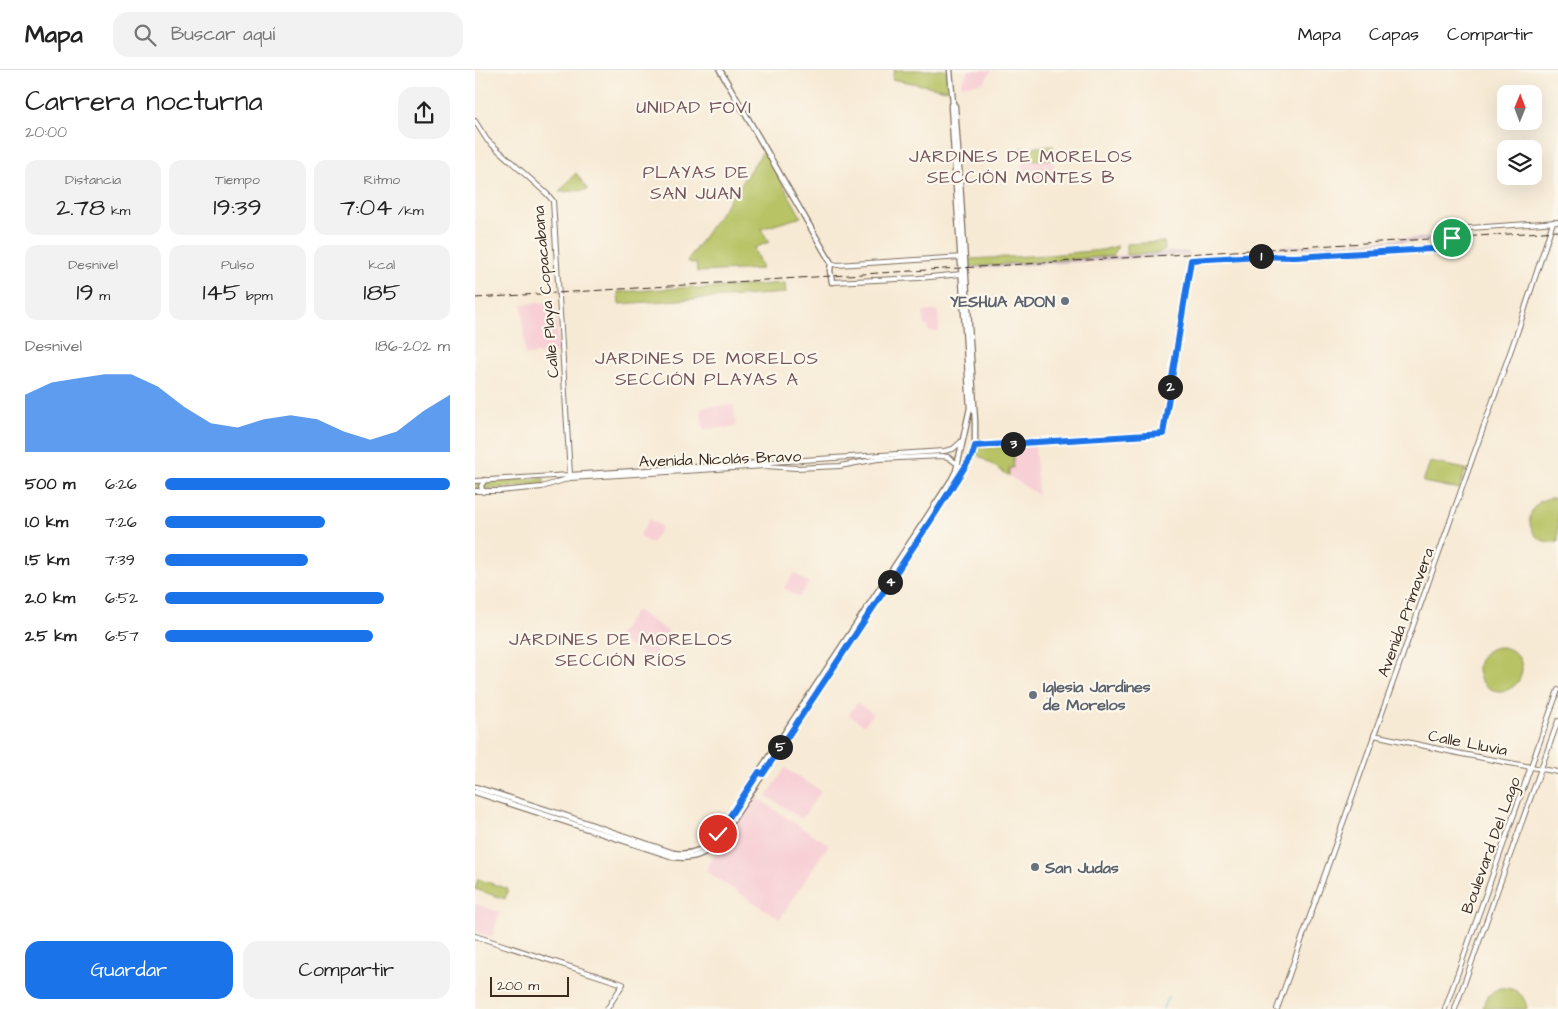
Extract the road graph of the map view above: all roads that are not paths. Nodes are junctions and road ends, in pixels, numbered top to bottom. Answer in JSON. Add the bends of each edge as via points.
{"nodes":[{"id":1,"x":720,"y":70,"type":"edge"},
{"id":2,"x":950,"y":70,"type":"edge"},
{"id":3,"x":475,"y":121,"type":"edge"},
{"id":4,"x":1553,"y":222,"type":"junction"},
{"id":5,"x":1558,"y":222,"type":"edge"},
{"id":6,"x":963,"y":257,"type":"junction"},
{"id":7,"x":831,"y":263,"type":"junction"},
{"id":8,"x":962,"y":274,"type":"junction"},
{"id":9,"x":833,"y":282,"type":"joint"},
{"id":10,"x":967,"y":321,"type":"junction"},
{"id":11,"x":967,"y":421,"type":"junction"},
{"id":12,"x":975,"y":421,"type":"junction"},
{"id":13,"x":963,"y":439,"type":"junction"},
{"id":14,"x":975,"y":446,"type":"junction"},
{"id":15,"x":930,"y":454,"type":"junction"},
{"id":16,"x":859,"y":456,"type":"junction"},
{"id":17,"x":827,"y":458,"type":"junction"},
{"id":18,"x":796,"y":460,"type":"junction"},
{"id":19,"x":861,"y":461,"type":"junction"},
{"id":20,"x":957,"y":464,"type":"junction"},
{"id":21,"x":826,"y":466,"type":"junction"},
{"id":22,"x":796,"y":468,"type":"junction"},
{"id":23,"x":692,"y":469,"type":"junction"},
{"id":24,"x":964,"y":469,"type":"junction"},
{"id":25,"x":570,"y":474,"type":"junction"},
{"id":26,"x":546,"y":476,"type":"junction"},
{"id":27,"x":475,"y":480,"type":"edge"},
{"id":28,"x":485,"y":480,"type":"junction"},
{"id":29,"x":542,"y":487,"type":"junction"},
{"id":30,"x":475,"y":491,"type":"edge"},
{"id":31,"x":483,"y":492,"type":"junction"},
{"id":32,"x":888,"y":581,"type":"junction"},
{"id":33,"x":1558,"y":691,"type":"edge"},
{"id":34,"x":1558,"y":721,"type":"edge"},
{"id":35,"x":1374,"y":735,"type":"junction"},
{"id":36,"x":1531,"y":767,"type":"junction"},
{"id":37,"x":1541,"y":768,"type":"junction"},
{"id":38,"x":1558,"y":772,"type":"edge"},
{"id":39,"x":761,"y":773,"type":"junction"},
{"id":40,"x":475,"y":787,"type":"edge"},
{"id":41,"x":475,"y":792,"type":"edge"},
{"id":42,"x":1505,"y":842,"type":"junction"},
{"id":43,"x":1514,"y":845,"type":"junction"},
{"id":44,"x":475,"y":936,"type":"edge"},
{"id":45,"x":1451,"y":992,"type":"junction"},
{"id":46,"x":1460,"y":995,"type":"junction"},
{"id":47,"x":607,"y":1009,"type":"edge"},
{"id":48,"x":1277,"y":1009,"type":"edge"},
{"id":49,"x":1445,"y":1009,"type":"edge"},
{"id":50,"x":1455,"y":1009,"type":"edge"}],
"edges":[{"from":1,"to":7,"type":"main road"},
{"from":2,"to":6,"type":"main road"},
{"from":3,"to":25,"type":"street","name":"Calle Playa Copacabana","via":[[484,137],[553,201]]},
{"from":4,"to":5,"type":"street"},
{"from":4,"to":14,"type":"street","via":[[1455,229],[1448,248],[1191,260],[1163,434]]},
{"from":4,"to":35,"type":"street","name":"Avenida Primavera","via":[[1515,339]]},
{"from":6,"to":7,"type":"street"},
{"from":6,"to":8,"type":"main road"},
{"from":6,"to":10,"type":"main road"},
{"from":7,"to":9,"type":"main road"},
{"from":8,"to":9,"type":"street"},
{"from":8,"to":10,"type":"main road"},
{"from":10,"to":11,"type":"main road","via":[[970,408]]},
{"from":10,"to":12,"type":"main road"},
{"from":11,"to":12,"type":"main road"},
{"from":11,"to":13,"type":"main road"},
{"from":12,"to":14,"type":"main road"},
{"from":13,"to":15,"type":"street","name":"Avenida Nicolás Bravo","via":[[953,449]]},
{"from":13,"to":20,"type":"main road"},
{"from":14,"to":24,"type":"main road"},
{"from":15,"to":16,"type":"street","name":"Avenida Nicolás Bravo"},
{"from":15,"to":19,"type":"street","name":"Avenida Nicolás Bravo"},
{"from":15,"to":20,"type":"street","name":"Avenida Nicolás Bravo","via":[[948,457]]},
{"from":16,"to":17,"type":"street","name":"Avenida Nicolás Bravo"},
{"from":16,"to":19,"type":"street"},
{"from":17,"to":18,"type":"street","name":"Avenida Nicolás Bravo"},
{"from":17,"to":21,"type":"street"},
{"from":18,"to":22,"type":"street"},
{"from":18,"to":23,"type":"street","name":"Avenida Nicolás Bravo"},
{"from":19,"to":21,"type":"street","name":"Avenida Nicolás Bravo"},
{"from":20,"to":24,"type":"street","name":"Avenida Nicolás Bravo"},
{"from":20,"to":32,"type":"main road","via":[[952,479]]},
{"from":21,"to":22,"type":"street","name":"Avenida Nicolás Bravo"},
{"from":22,"to":23,"type":"street","name":"Avenida Nicolás Bravo"},
{"from":23,"to":25,"type":"street","name":"Avenida Nicolás Bravo"},
{"from":23,"to":29,"type":"street","name":"Avenida Nicolás Bravo","via":[[570,478]]},
{"from":24,"to":32,"type":"main road"},
{"from":25,"to":26,"type":"street","name":"Avenida Nicolás Bravo"},
{"from":26,"to":28,"type":"street","name":"Avenida Nicolás Bravo"},
{"from":26,"to":29,"type":"street"},
{"from":27,"to":28,"type":"street","name":"Avenida Nicolás Bravo"},
{"from":28,"to":31,"type":"street","via":[[481,486]]},
{"from":29,"to":31,"type":"street","name":"Avenida Nicolás Bravo"},
{"from":30,"to":31,"type":"street","name":"Avenida Nicolás Bravo"},
{"from":32,"to":39,"type":"main road"},
{"from":33,"to":36,"type":"street","name":"Boulevard Del Lago"},
{"from":34,"to":37,"type":"street","name":"Boulevard Del Lago"},
{"from":35,"to":36,"type":"street","name":"Calle Lluvia"},
{"from":35,"to":48,"type":"street","name":"Avenida Primavera"},
{"from":36,"to":37,"type":"street","name":"Calle Lluvia"},
{"from":36,"to":42,"type":"street","name":"Boulevard Del Lago"},
{"from":37,"to":38,"type":"street","name":"Calle Lluvia"},
{"from":37,"to":43,"type":"street","name":"Boulevard Del Lago"},
{"from":39,"to":40,"type":"main road","via":[[712,842],[707,847],[680,854]]},
{"from":39,"to":41,"type":"main road","via":[[716,845],[700,855],[684,858]]},
{"from":42,"to":43,"type":"street"},
{"from":42,"to":45,"type":"street","name":"Boulevard Del Lago"},
{"from":43,"to":46,"type":"street","name":"Boulevard Del Lago"},
{"from":44,"to":47,"type":"street","via":[[623,984]]},
{"from":45,"to":46,"type":"street"},
{"from":45,"to":49,"type":"street","name":"Boulevard Del Lago"},
{"from":46,"to":50,"type":"street","name":"Boulevard Del Lago"}]}
